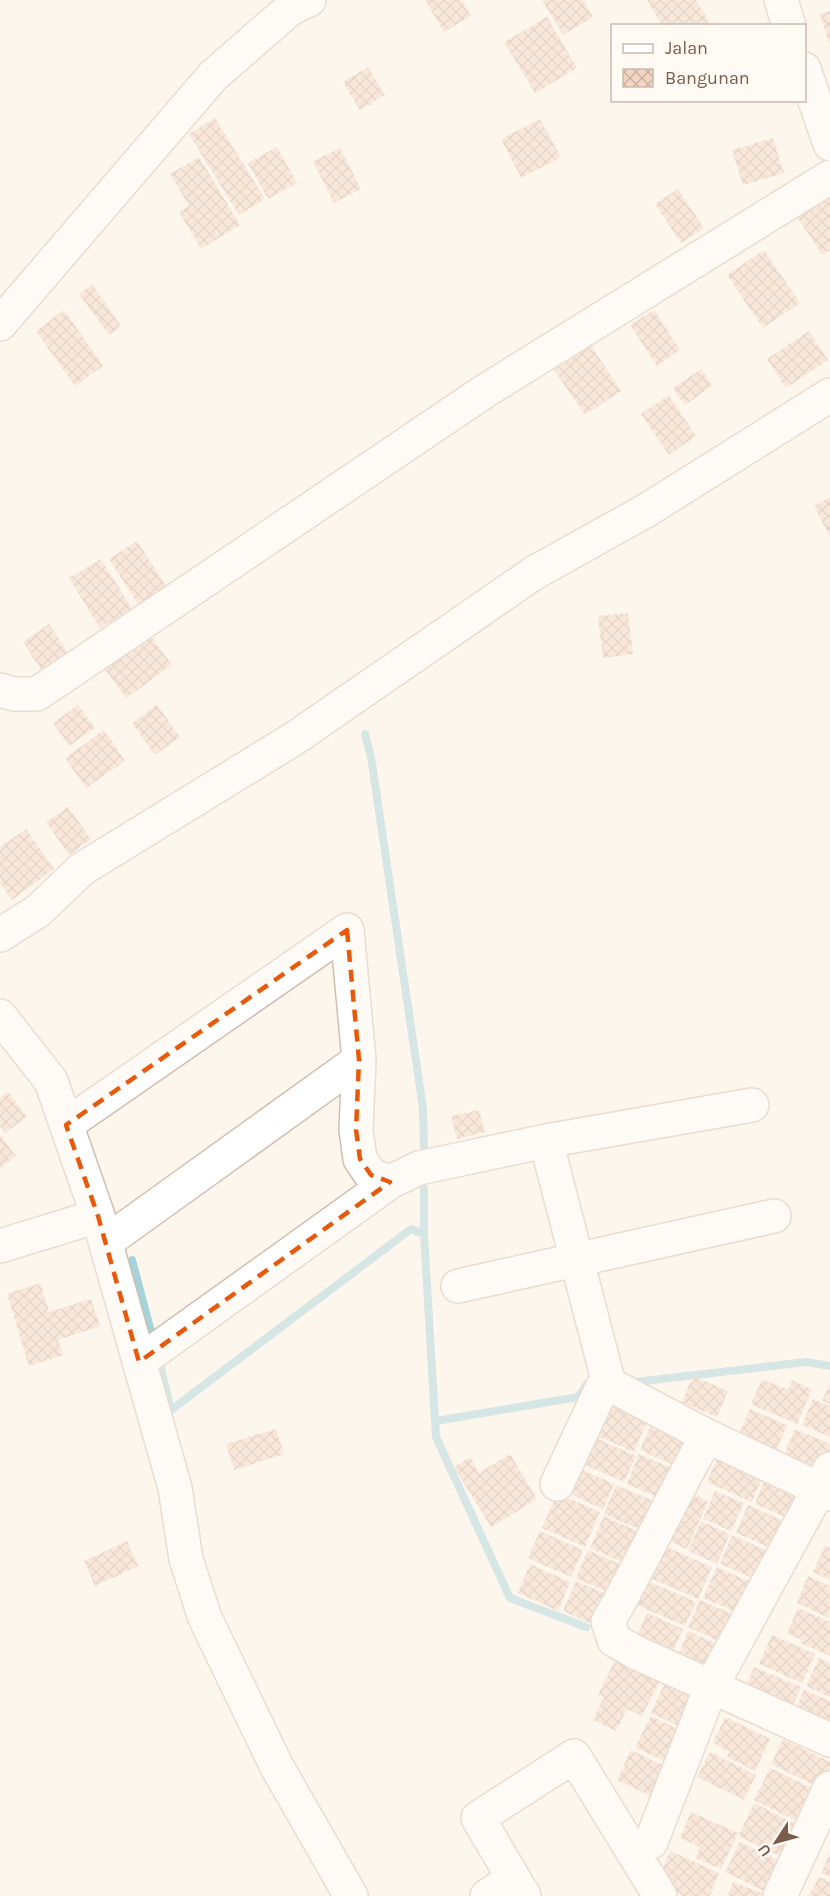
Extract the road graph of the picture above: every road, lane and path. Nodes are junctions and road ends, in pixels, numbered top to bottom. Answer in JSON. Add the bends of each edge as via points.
{"nodes":[{"id":1,"x":309,"y":0,"type":"edge"},
{"id":2,"x":781,"y":0,"type":"edge"},
{"id":3,"x":788,"y":24,"type":"edge"},
{"id":4,"x":806,"y":75,"type":"edge"},
{"id":5,"x":830,"y":144,"type":"edge"},
{"id":6,"x":830,"y":177,"type":"edge"},
{"id":7,"x":0,"y":324,"type":"edge"},
{"id":8,"x":830,"y":395,"type":"edge"},
{"id":9,"x":0,"y":690,"type":"edge"},
{"id":10,"x":0,"y":935,"type":"edge"},
{"id":11,"x":0,"y":1016,"type":"edge"},
{"id":12,"x":359,"y":1060,"type":"junction"},
{"id":13,"x":752,"y":1105,"type":"dead end"},
{"id":14,"x":66,"y":1125,"type":"junction"},
{"id":15,"x":546,"y":1141,"type":"junction"},
{"id":16,"x":390,"y":1182,"type":"junction"},
{"id":17,"x":774,"y":1216,"type":"dead end"},
{"id":18,"x":102,"y":1229,"type":"junction"},
{"id":19,"x":0,"y":1246,"type":"edge"},
{"id":20,"x":576,"y":1261,"type":"junction"},
{"id":21,"x":458,"y":1286,"type":"dead end"},
{"id":22,"x":139,"y":1362,"type":"junction"},
{"id":23,"x":609,"y":1384,"type":"junction"},
{"id":24,"x":707,"y":1436,"type":"junction"},
{"id":25,"x":557,"y":1484,"type":"dead end"},
{"id":26,"x":827,"y":1484,"type":"edge"},
{"id":27,"x":711,"y":1687,"type":"junction"},
{"id":28,"x":830,"y":1740,"type":"edge"},
{"id":29,"x":830,"y":1788,"type":"edge"},
{"id":30,"x":651,"y":1842,"type":"dead end"},
{"id":31,"x":508,"y":1890,"type":"edge"},
{"id":32,"x":351,"y":1896,"type":"edge"},
{"id":33,"x":660,"y":1896,"type":"edge"},
{"id":34,"x":780,"y":1896,"type":"edge"}],
"edges":[{"from":1,"to":7,"type":"street","via":[[291,8],[213,76]]},
{"from":2,"to":3,"type":"street"},
{"from":4,"to":5,"type":"street"},
{"from":6,"to":9,"type":"street","via":[[485,391],[37,694]]},
{"from":8,"to":10,"type":"street","via":[[647,510],[534,573],[295,738],[82,869],[38,911]]},
{"from":11,"to":14,"type":"street","via":[[51,1081]]},
{"from":12,"to":14,"type":"street","via":[[347,930]]},
{"from":12,"to":16,"type":"street","via":[[356,1130],[360,1159],[371,1175]]},
{"from":12,"to":18,"type":"street"},
{"from":13,"to":15,"type":"street"},
{"from":14,"to":18,"type":"street"},
{"from":15,"to":16,"type":"street","via":[[419,1168]]},
{"from":15,"to":20,"type":"street"},
{"from":16,"to":22,"type":"street"},
{"from":17,"to":20,"type":"street"},
{"from":18,"to":19,"type":"street"},
{"from":18,"to":22,"type":"street"},
{"from":20,"to":21,"type":"street"},
{"from":20,"to":23,"type":"street"},
{"from":22,"to":32,"type":"street","via":[[175,1488],[186,1559],[205,1618],[277,1767]]},
{"from":23,"to":24,"type":"street"},
{"from":23,"to":25,"type":"street","via":[[602,1388]]},
{"from":24,"to":26,"type":"street"},
{"from":24,"to":27,"type":"street","via":[[608,1622],[614,1640]]},
{"from":26,"to":27,"type":"street"},
{"from":27,"to":28,"type":"street"},
{"from":27,"to":30,"type":"street"},
{"from":29,"to":34,"type":"street"},
{"from":31,"to":33,"type":"street","via":[[477,1818],[574,1756]]}]}
